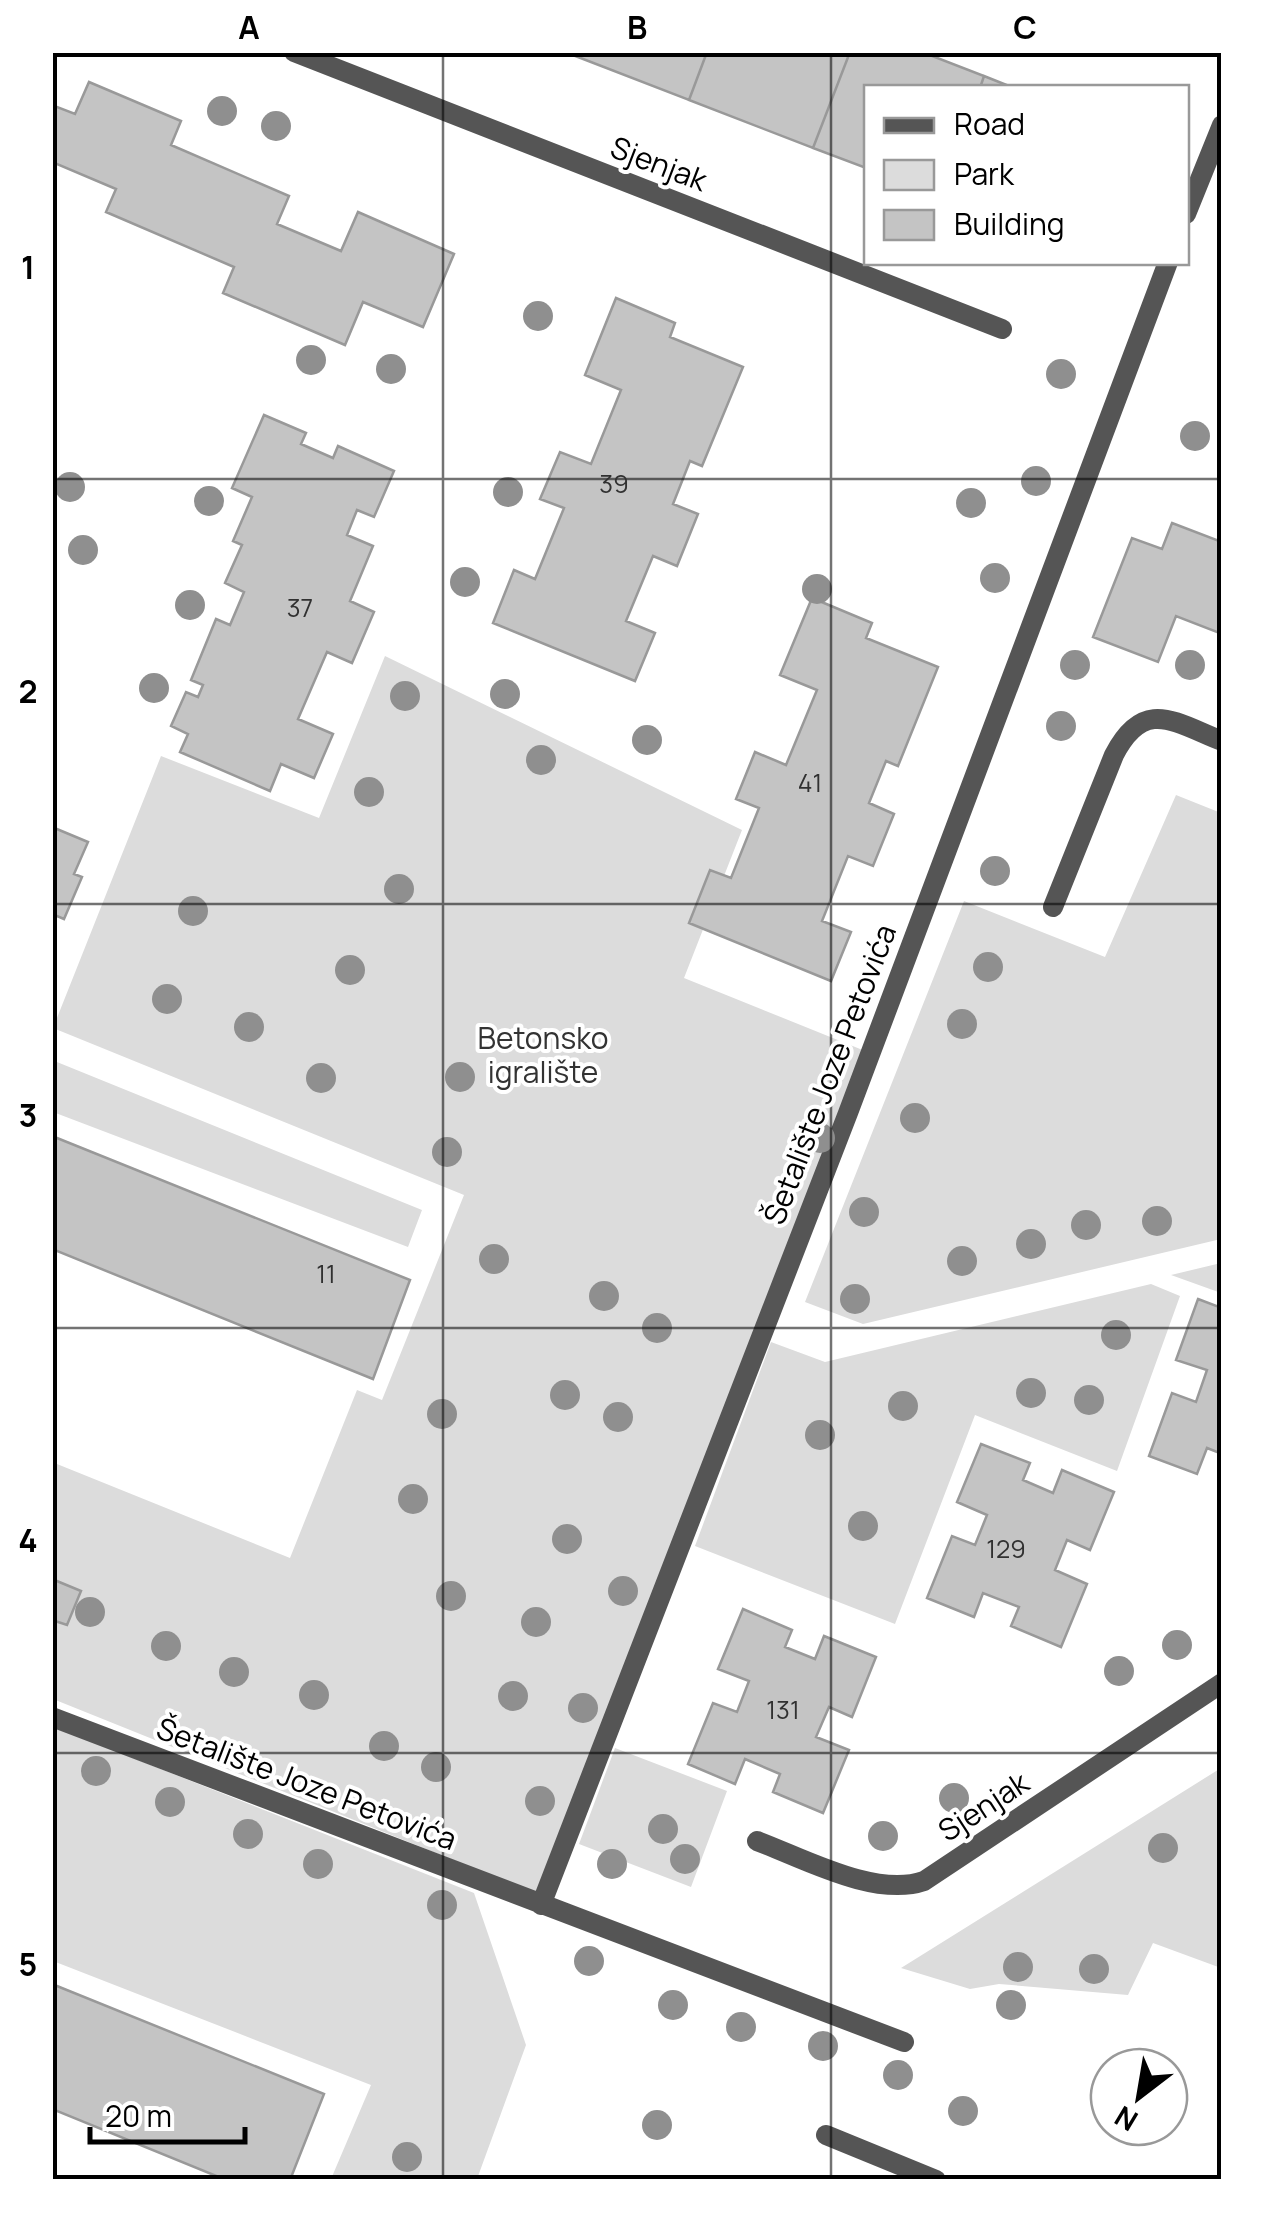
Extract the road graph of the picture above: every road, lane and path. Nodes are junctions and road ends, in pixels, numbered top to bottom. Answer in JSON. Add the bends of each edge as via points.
{"nodes":[{"id":1,"x":294,"y":52,"type":"edge"},
{"id":2,"x":1222,"y":125,"type":"edge"},
{"id":3,"x":1189,"y":207,"type":"edge"},
{"id":4,"x":1167,"y":265,"type":"edge"},
{"id":5,"x":1002,"y":329,"type":"dead end"},
{"id":6,"x":1222,"y":741,"type":"edge"},
{"id":7,"x":1054,"y":907,"type":"dead end"},
{"id":8,"x":1222,"y":1683,"type":"edge"},
{"id":9,"x":52,"y":1718,"type":"edge"},
{"id":10,"x":757,"y":1841,"type":"dead end"},
{"id":11,"x":540,"y":1905,"type":"junction"},
{"id":12,"x":904,"y":2042,"type":"dead end"},
{"id":13,"x":826,"y":2135,"type":"dead end"},
{"id":14,"x":936,"y":2180,"type":"edge"}],
"edges":[{"from":1,"to":5,"type":"street","name":"Sjenjak"},
{"from":2,"to":3,"type":"street"},
{"from":4,"to":11,"type":"street","name":"Šetalište Joze Petovića"},
{"from":6,"to":7,"type":"street","via":[[1168,720],[1137,722],[1114,754]]},
{"from":8,"to":10,"type":"street","name":"Sjenjak","via":[[907,1887],[857,1879]]},
{"from":9,"to":11,"type":"street","name":"Šetalište Joze Petovića"},
{"from":11,"to":12,"type":"street","name":"Šetalište Joze Petovića"},
{"from":13,"to":14,"type":"street"}]}
